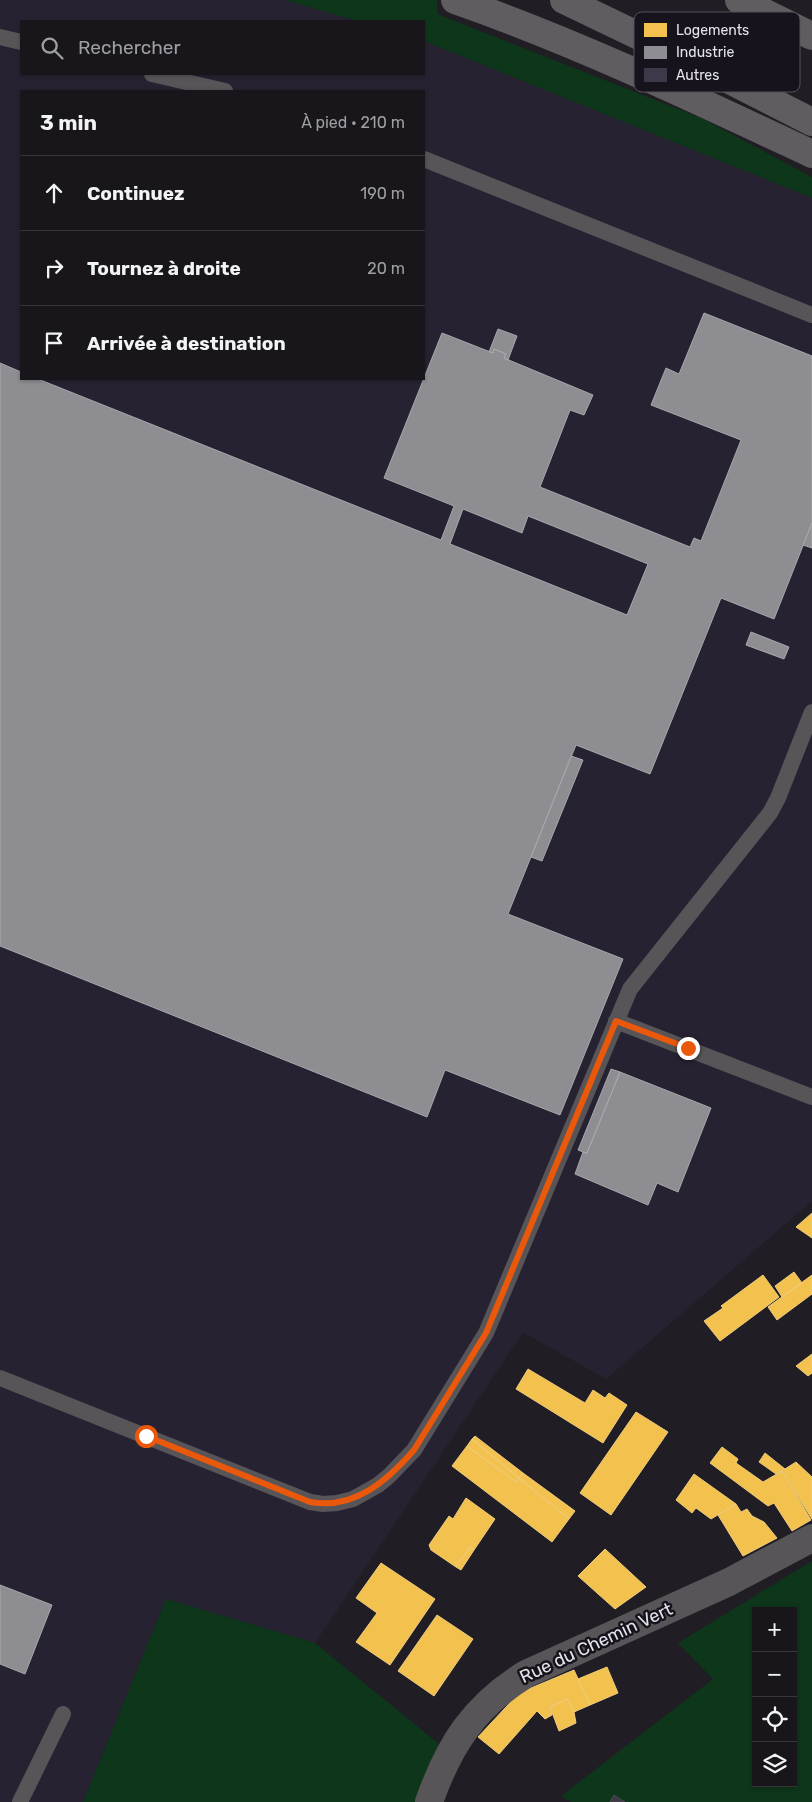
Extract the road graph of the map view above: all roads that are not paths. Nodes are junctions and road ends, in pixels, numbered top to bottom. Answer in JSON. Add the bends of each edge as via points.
{"nodes":[{"id":1,"x":455,"y":0,"type":"edge"},
{"id":2,"x":564,"y":0,"type":"edge"},
{"id":3,"x":739,"y":0,"type":"edge"},
{"id":4,"x":782,"y":0,"type":"edge"},
{"id":5,"x":763,"y":12,"type":"edge"},
{"id":6,"x":812,"y":16,"type":"edge"},
{"id":7,"x":800,"y":30,"type":"edge"},
{"id":8,"x":634,"y":33,"type":"edge"},
{"id":9,"x":812,"y":36,"type":"edge"},
{"id":10,"x":0,"y":37,"type":"edge"},
{"id":11,"x":20,"y":42,"type":"edge"},
{"id":12,"x":634,"y":71,"type":"edge"},
{"id":13,"x":156,"y":75,"type":"edge"},
{"id":14,"x":221,"y":90,"type":"edge"},
{"id":15,"x":679,"y":92,"type":"edge"},
{"id":16,"x":753,"y":92,"type":"edge"},
{"id":17,"x":812,"y":122,"type":"edge"},
{"id":18,"x":812,"y":154,"type":"edge"},
{"id":19,"x":425,"y":159,"type":"edge"},
{"id":20,"x":812,"y":315,"type":"edge"},
{"id":21,"x":812,"y":712,"type":"edge"},
{"id":22,"x":616,"y":1021,"type":"junction"},
{"id":23,"x":812,"y":1097,"type":"edge"},
{"id":24,"x":0,"y":1378,"type":"edge"},
{"id":25,"x":812,"y":1538,"type":"edge"},
{"id":26,"x":63,"y":1714,"type":"dead end"},
{"id":27,"x":20,"y":1802,"type":"edge"},
{"id":28,"x":429,"y":1802,"type":"edge"}],
"edges":[{"from":1,"to":12,"type":"highway"},
{"from":2,"to":8,"type":"highway"},
{"from":3,"to":5,"type":"highway"},
{"from":4,"to":6,"type":"highway"},
{"from":7,"to":9,"type":"highway"},
{"from":10,"to":11,"type":"lane"},
{"from":13,"to":14,"type":"lane"},
{"from":15,"to":18,"type":"highway"},
{"from":16,"to":17,"type":"highway"},
{"from":19,"to":20,"type":"lane"},
{"from":21,"to":22,"type":"lane","via":[[770,813],[637,979]]},
{"from":22,"to":23,"type":"lane"},
{"from":22,"to":24,"type":"lane","via":[[486,1333],[414,1450],[389,1476],[354,1499],[323,1504],[310,1502]]},
{"from":25,"to":28,"type":"street","name":"Rue du Chemin Vert","via":[[744,1574],[509,1684],[466,1726],[444,1763]]},
{"from":26,"to":27,"type":"lane"}]}
